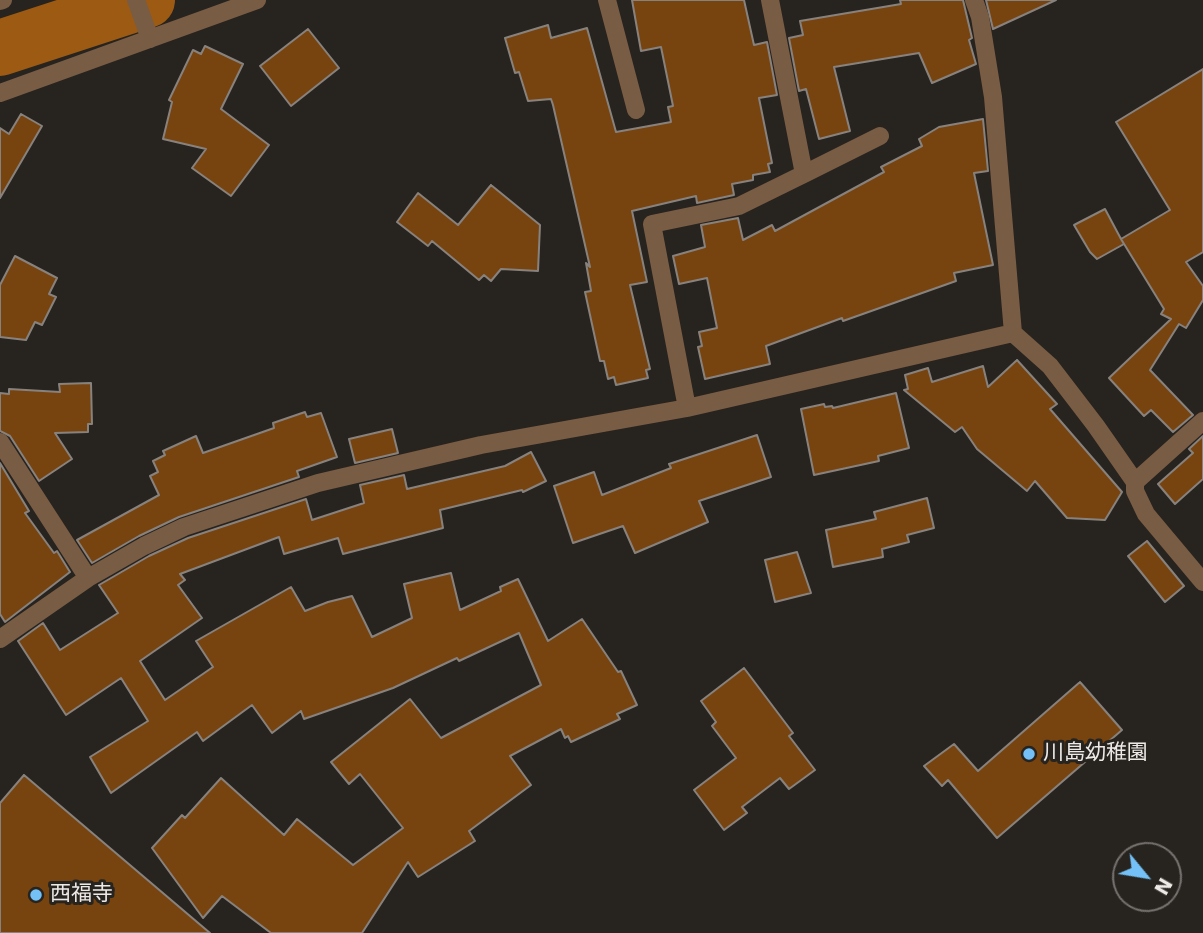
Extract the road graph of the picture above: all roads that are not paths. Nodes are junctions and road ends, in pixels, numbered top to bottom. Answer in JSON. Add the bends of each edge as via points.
{"nodes":[{"id":1,"x":136,"y":0,"type":"edge"},
{"id":2,"x":257,"y":0,"type":"edge"},
{"id":3,"x":607,"y":0,"type":"edge"},
{"id":4,"x":770,"y":0,"type":"edge"},
{"id":5,"x":974,"y":0,"type":"edge"},
{"id":6,"x":148,"y":36,"type":"junction"},
{"id":7,"x":0,"y":93,"type":"edge"},
{"id":8,"x":636,"y":110,"type":"dead end"},
{"id":9,"x":880,"y":136,"type":"dead end"},
{"id":10,"x":804,"y":174,"type":"junction"},
{"id":11,"x":1013,"y":333,"type":"junction"},
{"id":12,"x":687,"y":408,"type":"junction"},
{"id":13,"x":1203,"y":421,"type":"edge"},
{"id":14,"x":0,"y":442,"type":"edge"},
{"id":15,"x":1135,"y":482,"type":"junction"},
{"id":16,"x":88,"y":578,"type":"junction"},
{"id":17,"x":1203,"y":582,"type":"edge"},
{"id":18,"x":0,"y":639,"type":"edge"}],
"edges":[{"from":1,"to":6,"type":"street"},
{"from":2,"to":6,"type":"street"},
{"from":3,"to":8,"type":"street"},
{"from":4,"to":10,"type":"street"},
{"from":5,"to":11,"type":"street","via":[[993,97]]},
{"from":6,"to":7,"type":"street"},
{"from":9,"to":10,"type":"street"},
{"from":10,"to":12,"type":"street","via":[[739,206],[652,225]]},
{"from":11,"to":12,"type":"street"},
{"from":11,"to":15,"type":"street","via":[[1050,366]]},
{"from":12,"to":16,"type":"street","via":[[481,445],[318,483],[184,527]]},
{"from":13,"to":15,"type":"street"},
{"from":14,"to":16,"type":"street"},
{"from":15,"to":17,"type":"street","via":[[1146,514]]},
{"from":16,"to":18,"type":"street"}]}
